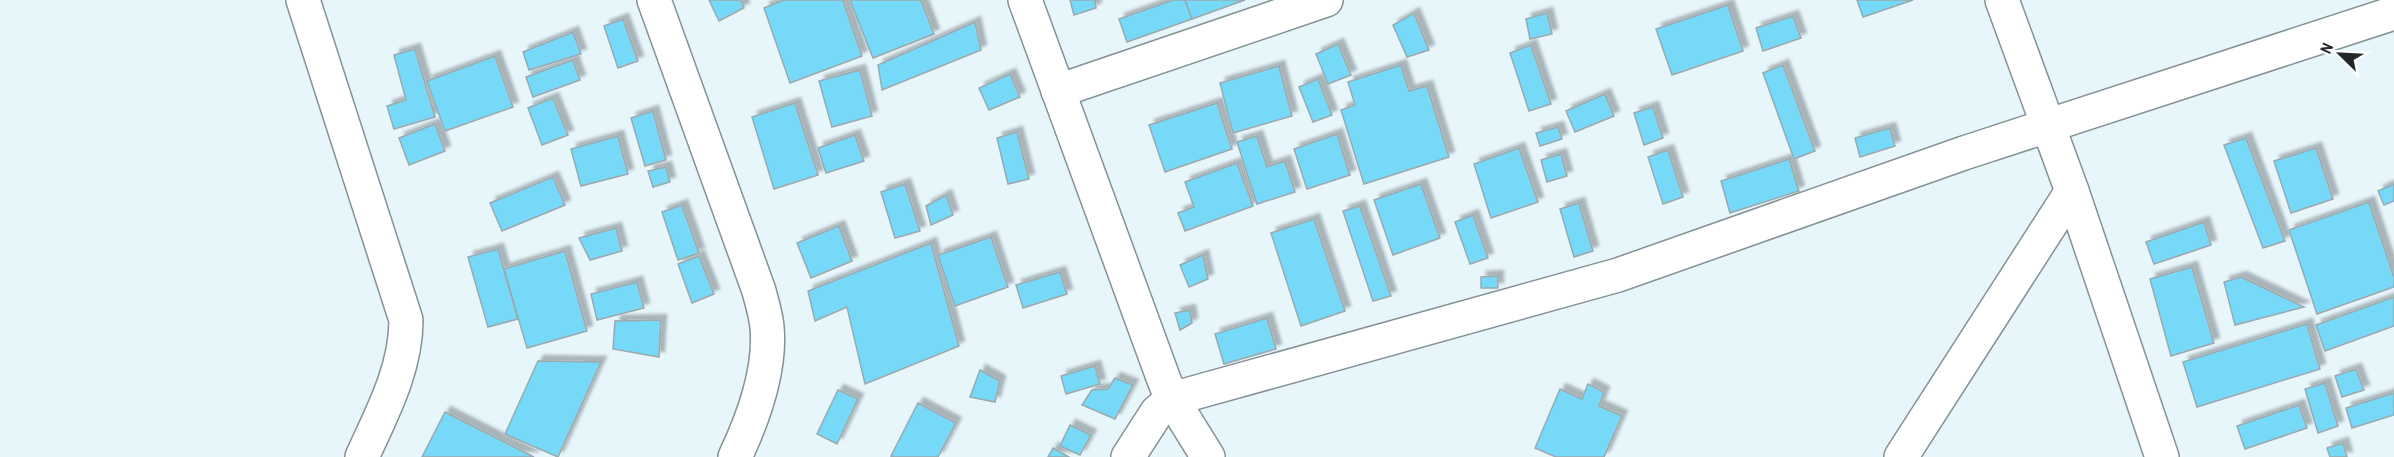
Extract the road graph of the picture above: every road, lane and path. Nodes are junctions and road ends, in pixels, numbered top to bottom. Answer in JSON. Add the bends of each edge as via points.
{"nodes":[{"id":1,"x":654,"y":0,"type":"edge"},
{"id":2,"x":1025,"y":0,"type":"edge"},
{"id":3,"x":1326,"y":0,"type":"edge"},
{"id":4,"x":2002,"y":0,"type":"edge"},
{"id":5,"x":308,"y":1,"type":"edge"},
{"id":6,"x":2394,"y":13,"type":"edge"},
{"id":7,"x":1058,"y":90,"type":"junction"},
{"id":8,"x":2046,"y":126,"type":"junction"},
{"id":9,"x":2072,"y":191,"type":"junction"},
{"id":10,"x":1172,"y":399,"type":"junction"},
{"id":11,"x":362,"y":457,"type":"edge"},
{"id":12,"x":735,"y":457,"type":"edge"},
{"id":13,"x":1128,"y":457,"type":"edge"},
{"id":14,"x":1208,"y":457,"type":"edge"},
{"id":15,"x":1900,"y":457,"type":"edge"},
{"id":16,"x":2162,"y":457,"type":"edge"}],
"edges":[{"from":1,"to":12,"type":"street","via":[[759,291],[767,327],[767,356],[758,393]]},
{"from":2,"to":7,"type":"street"},
{"from":3,"to":7,"type":"street"},
{"from":4,"to":8,"type":"street"},
{"from":5,"to":11,"type":"street","via":[[406,320],[398,373]]},
{"from":6,"to":8,"type":"street"},
{"from":7,"to":10,"type":"street"},
{"from":8,"to":9,"type":"street"},
{"from":8,"to":10,"type":"street","via":[[1618,275]]},
{"from":9,"to":15,"type":"street"},
{"from":9,"to":16,"type":"street"},
{"from":10,"to":13,"type":"street","via":[[1157,412]]},
{"from":10,"to":14,"type":"street"}]}
